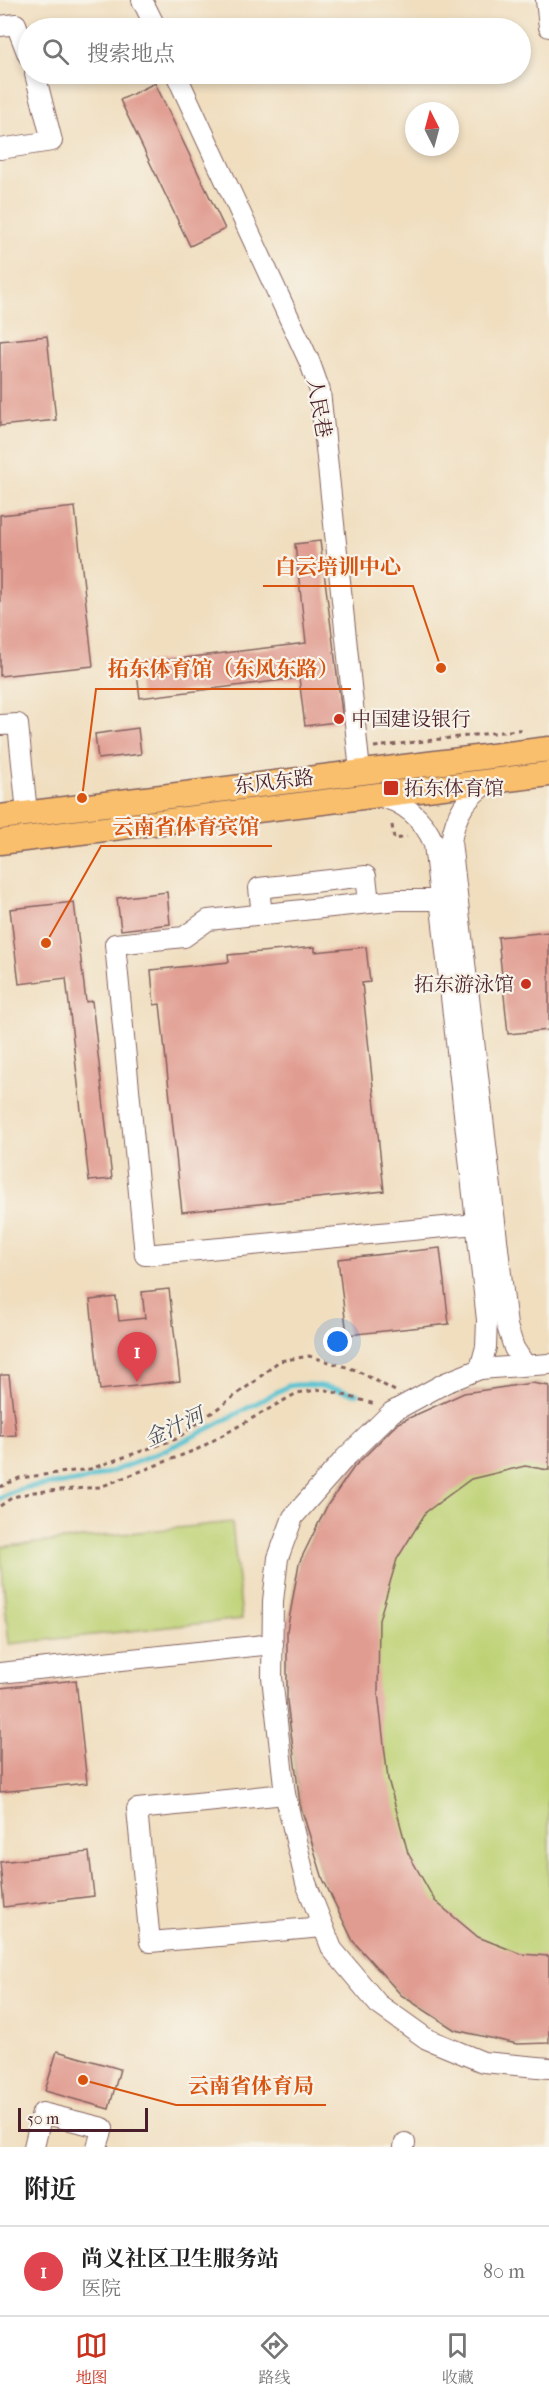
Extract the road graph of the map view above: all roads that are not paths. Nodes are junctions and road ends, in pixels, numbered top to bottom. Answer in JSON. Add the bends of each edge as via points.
{"nodes":[{"id":1,"x":142,"y":0,"type":"edge"},
{"id":2,"x":546,"y":0,"type":"edge"},
{"id":3,"x":151,"y":18,"type":"edge"},
{"id":4,"x":0,"y":26,"type":"edge"},
{"id":5,"x":549,"y":27,"type":"edge"},
{"id":6,"x":18,"y":29,"type":"edge"},
{"id":7,"x":38,"y":84,"type":"edge"},
{"id":8,"x":181,"y":84,"type":"edge"},
{"id":9,"x":0,"y":149,"type":"edge"},
{"id":10,"x":0,"y":725,"type":"edge"},
{"id":11,"x":549,"y":748,"type":"edge"},
{"id":12,"x":350,"y":772,"type":"junction"},
{"id":13,"x":549,"y":774,"type":"edge"},
{"id":14,"x":491,"y":780,"type":"junction"},
{"id":15,"x":370,"y":795,"type":"junction"},
{"id":16,"x":342,"y":798,"type":"junction"},
{"id":17,"x":27,"y":813,"type":"junction"},
{"id":18,"x":0,"y":817,"type":"edge"},
{"id":19,"x":0,"y":842,"type":"edge"},
{"id":20,"x":441,"y":900,"type":"junction"},
{"id":21,"x":369,"y":903,"type":"junction"},
{"id":22,"x":262,"y":915,"type":"junction"},
{"id":23,"x":476,"y":1224,"type":"junction"},
{"id":24,"x":549,"y":1364,"type":"edge"},
{"id":25,"x":525,"y":1365,"type":"junction"},
{"id":26,"x":480,"y":1370,"type":"junction"},
{"id":27,"x":273,"y":1644,"type":"junction"},
{"id":28,"x":0,"y":1673,"type":"edge"},
{"id":29,"x":285,"y":1794,"type":"junction"},
{"id":30,"x":323,"y":1926,"type":"junction"},
{"id":31,"x":549,"y":2068,"type":"edge"},
{"id":32,"x":34,"y":2147,"type":"edge"},
{"id":33,"x":97,"y":2147,"type":"edge"}],
"edges":[{"from":1,"to":3,"type":"street"},
{"from":2,"to":5,"type":"street"},
{"from":4,"to":6,"type":"street","via":[[16,24]]},
{"from":7,"to":9,"type":"street","via":[[52,141]]},
{"from":8,"to":12,"type":"street","name":"人民巷","via":[[320,391]]},
{"from":10,"to":17,"type":"street","via":[[18,724]]},
{"from":11,"to":12,"type":"main road","name":"东风东路"},
{"from":12,"to":16,"type":"main road","via":[[350,793]]},
{"from":12,"to":17,"type":"main road","name":"东风东路"},
{"from":13,"to":14,"type":"main road","name":"东风东路"},
{"from":14,"to":15,"type":"main road","name":"东风东路"},
{"from":14,"to":25,"type":"street","via":[[462,806],[451,842],[507,1326]]},
{"from":15,"to":16,"type":"main road","name":"东风东路"},
{"from":15,"to":20,"type":"street","via":[[402,805],[421,820],[434,844]]},
{"from":16,"to":19,"type":"main road","name":"东风东路"},
{"from":17,"to":18,"type":"main road","name":"东风东路"},
{"from":20,"to":21,"type":"street"},
{"from":20,"to":23,"type":"street"},
{"from":21,"to":22,"type":"street"},
{"from":21,"to":22,"type":"street","via":[[366,876],[259,888]]},
{"from":22,"to":23,"type":"street","via":[[208,920],[184,937],[115,944],[145,1255]]},
{"from":23,"to":26,"type":"street","via":[[487,1320]]},
{"from":24,"to":25,"type":"street"},
{"from":25,"to":26,"type":"street"},
{"from":26,"to":27,"type":"street","via":[[445,1383],[392,1412],[293,1517],[279,1558]]},
{"from":27,"to":28,"type":"street"},
{"from":27,"to":29,"type":"street","via":[[272,1677]]},
{"from":29,"to":30,"type":"street","via":[[306,1883]]},
{"from":29,"to":30,"type":"street","via":[[137,1809],[150,1942]]},
{"from":30,"to":31,"type":"street","via":[[332,1950],[378,2004],[427,2039],[483,2062]]},
{"from":32,"to":33,"type":"street","via":[[42,2113],[103,2128]]}]}
